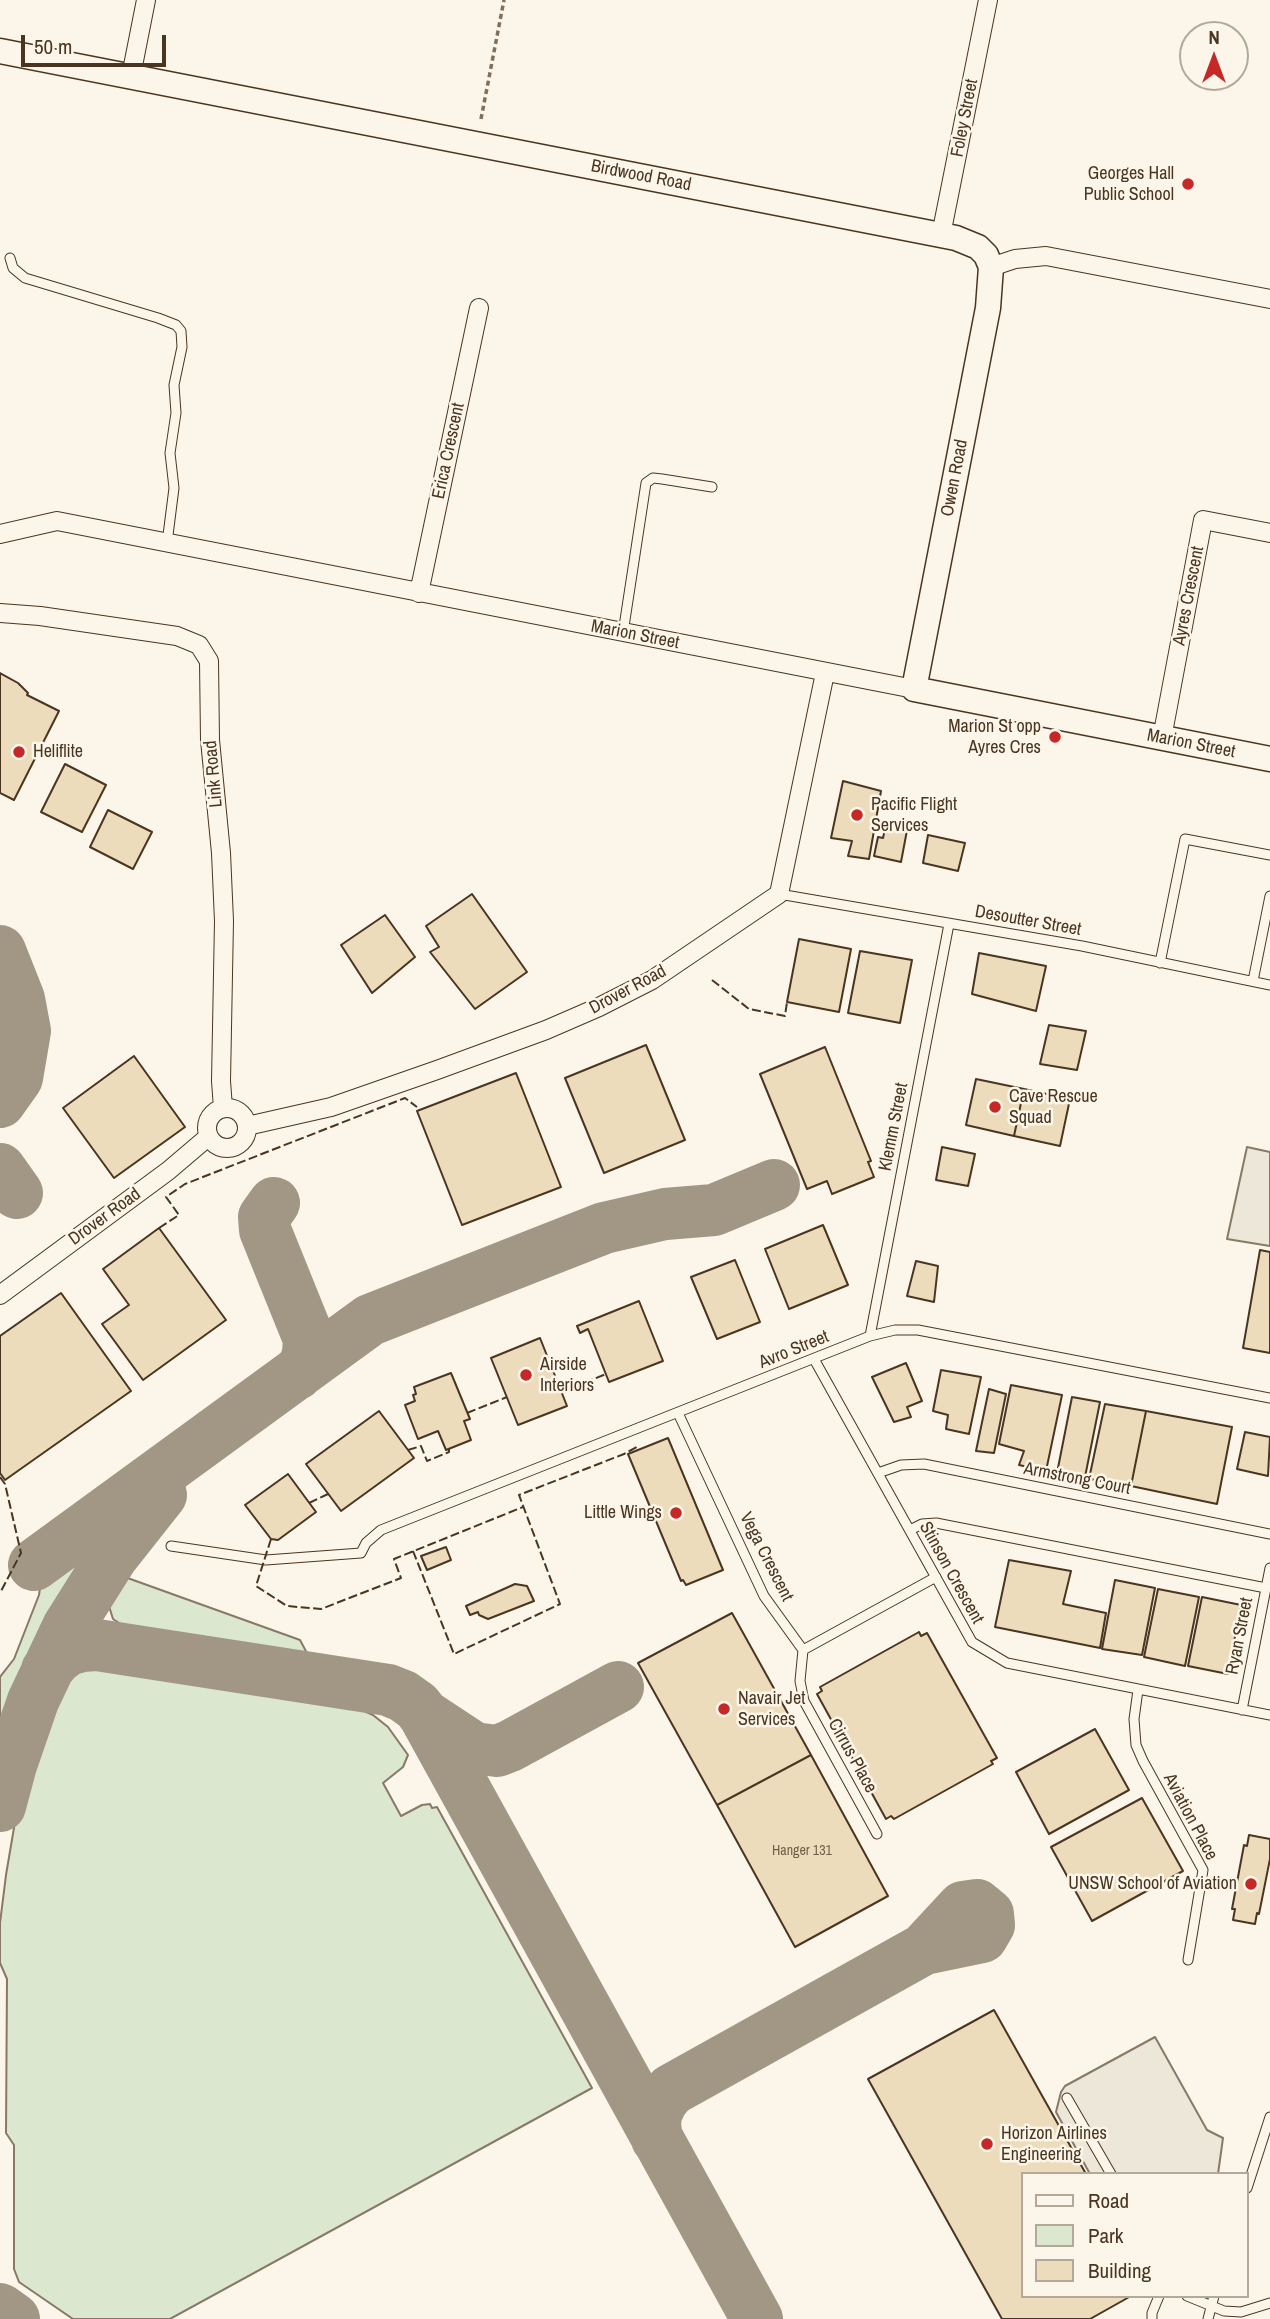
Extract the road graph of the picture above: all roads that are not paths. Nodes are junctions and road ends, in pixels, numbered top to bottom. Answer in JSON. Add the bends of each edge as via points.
{"nodes":[{"id":1,"x":146,"y":0,"type":"edge"},
{"id":2,"x":988,"y":0,"type":"edge"},
{"id":3,"x":0,"y":51,"type":"edge"},
{"id":4,"x":131,"y":76,"type":"junction"},
{"id":5,"x":941,"y":235,"type":"junction"},
{"id":6,"x":10,"y":258,"type":"dead end"},
{"id":7,"x":990,"y":267,"type":"junction"},
{"id":8,"x":1270,"y":299,"type":"edge"},
{"id":9,"x":479,"y":308,"type":"dead end"},
{"id":10,"x":712,"y":487,"type":"dead end"},
{"id":11,"x":1270,"y":533,"type":"edge"},
{"id":12,"x":0,"y":534,"type":"edge"},
{"id":13,"x":167,"y":542,"type":"junction"},
{"id":14,"x":419,"y":593,"type":"junction"},
{"id":15,"x":0,"y":613,"type":"edge"},
{"id":16,"x":623,"y":633,"type":"junction"},
{"id":17,"x":825,"y":673,"type":"junction"},
{"id":18,"x":914,"y":689,"type":"junction"},
{"id":19,"x":1163,"y":738,"type":"junction"},
{"id":20,"x":1270,"y":759,"type":"edge"},
{"id":21,"x":1270,"y":855,"type":"edge"},
{"id":22,"x":779,"y":894,"type":"junction"},
{"id":23,"x":1270,"y":896,"type":"edge"},
{"id":24,"x":949,"y":924,"type":"junction"},
{"id":25,"x":1160,"y":962,"type":"junction"},
{"id":26,"x":1253,"y":981,"type":"junction"},
{"id":27,"x":1270,"y":985,"type":"edge"},
{"id":28,"x":223,"y":1108,"type":"junction"},
{"id":29,"x":247,"y":1126,"type":"junction"},
{"id":30,"x":208,"y":1137,"type":"junction"},
{"id":31,"x":0,"y":1295,"type":"edge"},
{"id":32,"x":870,"y":1336,"type":"junction"},
{"id":33,"x":814,"y":1359,"type":"junction"},
{"id":34,"x":1270,"y":1398,"type":"edge"},
{"id":35,"x":678,"y":1413,"type":"junction"},
{"id":36,"x":878,"y":1473,"type":"junction"},
{"id":37,"x":910,"y":1530,"type":"junction"},
{"id":38,"x":1270,"y":1534,"type":"edge"},
{"id":39,"x":171,"y":1546,"type":"dead end"},
{"id":40,"x":1270,"y":1568,"type":"edge"},
{"id":41,"x":936,"y":1577,"type":"junction"},
{"id":42,"x":1266,"y":1588,"type":"junction"},
{"id":43,"x":803,"y":1650,"type":"junction"},
{"id":44,"x":1138,"y":1690,"type":"junction"},
{"id":45,"x":1242,"y":1710,"type":"junction"},
{"id":46,"x":1270,"y":1715,"type":"edge"},
{"id":47,"x":877,"y":1833,"type":"dead end"},
{"id":48,"x":1188,"y":1960,"type":"dead end"},
{"id":49,"x":1067,"y":2098,"type":"dead end"},
{"id":50,"x":1269,"y":2124,"type":"edge"},
{"id":51,"x":1110,"y":2172,"type":"edge"},
{"id":52,"x":1249,"y":2182,"type":"edge"},
{"id":53,"x":1158,"y":2298,"type":"edge"},
{"id":54,"x":1191,"y":2298,"type":"edge"},
{"id":55,"x":1213,"y":2298,"type":"edge"},
{"id":56,"x":1270,"y":2303,"type":"edge"},
{"id":57,"x":1211,"y":2307,"type":"junction"},
{"id":58,"x":1152,"y":2319,"type":"edge"},
{"id":59,"x":1208,"y":2319,"type":"edge"}],
"edges":[{"from":1,"to":4,"type":"street"},
{"from":2,"to":5,"type":"street","name":"Foley Street"},
{"from":3,"to":4,"type":"main road","name":"Birdwood Road"},
{"from":4,"to":5,"type":"main road","name":"Birdwood Road"},
{"from":5,"to":7,"type":"main road","name":"Birdwood Road","via":[[978,247]]},
{"from":6,"to":13,"type":"lane","via":[[12,268],[25,278],[158,318],[181,331]]},
{"from":7,"to":8,"type":"street","via":[[1046,256]]},
{"from":7,"to":18,"type":"main road","name":"Owen Road","via":[[988,308]]},
{"from":9,"to":14,"type":"street","name":"Erica Crescent"},
{"from":10,"to":16,"type":"lane","via":[[653,478],[646,483]]},
{"from":11,"to":19,"type":"street","name":"Ayres Crescent","via":[[1203,520]]},
{"from":12,"to":13,"type":"street","name":"Marion Street","via":[[57,521]]},
{"from":13,"to":14,"type":"street","name":"Marion Street"},
{"from":14,"to":16,"type":"street","name":"Marion Street"},
{"from":15,"to":28,"type":"street","name":"Link Road","via":[[177,636],[199,645],[209,661],[210,740],[224,922]]},
{"from":16,"to":17,"type":"street","name":"Marion Street"},
{"from":17,"to":18,"type":"street","name":"Marion Street"},
{"from":17,"to":22,"type":"street"},
{"from":18,"to":19,"type":"main road","name":"Marion Street"},
{"from":19,"to":20,"type":"main road","name":"Marion Street"},
{"from":21,"to":25,"type":"lane","via":[[1185,839]]},
{"from":22,"to":24,"type":"lane","name":"Desoutter Street"},
{"from":22,"to":29,"type":"street","name":"Drover Road","via":[[652,980],[599,1007],[331,1107]]},
{"from":23,"to":26,"type":"lane"},
{"from":24,"to":25,"type":"lane","name":"Desoutter Street"},
{"from":24,"to":32,"type":"lane","name":"Klemm Street"},
{"from":25,"to":26,"type":"lane","name":"Desoutter Street"},
{"from":26,"to":27,"type":"lane","name":"Desoutter Street"},
{"from":28,"to":29,"type":"street","via":[[242,1114]]},
{"from":28,"to":30,"type":"street","via":[[209,1119]]},
{"from":29,"to":30,"type":"street","via":[[244,1139],[233,1147],[219,1147]]},
{"from":30,"to":31,"type":"street","name":"Drover Road"},
{"from":32,"to":33,"type":"lane","name":"Avro Street"},
{"from":32,"to":34,"type":"lane","name":"Avro Street","via":[[918,1330]]},
{"from":33,"to":35,"type":"lane","name":"Avro Street"},
{"from":33,"to":36,"type":"lane","name":"Stinson Crescent"},
{"from":35,"to":39,"type":"lane","name":"Avro Street","via":[[381,1530],[361,1553],[266,1560]]},
{"from":35,"to":43,"type":"lane","name":"Vega Crescent","via":[[764,1596]]},
{"from":36,"to":37,"type":"lane","name":"Stinson Crescent"},
{"from":36,"to":38,"type":"lane","name":"Armstrong Court","via":[[924,1464]]},
{"from":37,"to":41,"type":"lane","name":"Stinson Crescent"},
{"from":37,"to":42,"type":"lane","via":[[936,1523]]},
{"from":40,"to":42,"type":"lane","name":"Ryan Street"},
{"from":41,"to":43,"type":"lane"},
{"from":41,"to":44,"type":"lane","name":"Stinson Crescent","via":[[972,1642],[989,1654],[1007,1663]]},
{"from":42,"to":45,"type":"lane","name":"Ryan Street"},
{"from":43,"to":47,"type":"lane","name":"Cirrus Place","via":[[800,1681],[804,1701]]},
{"from":44,"to":45,"type":"lane","name":"Stinson Crescent"},
{"from":44,"to":48,"type":"lane","name":"Aviation Place","via":[[1133,1718],[1136,1745],[1203,1870]]},
{"from":45,"to":46,"type":"lane","name":"Stinson Crescent"},
{"from":49,"to":51,"type":"lane"},
{"from":50,"to":52,"type":"lane"},
{"from":53,"to":58,"type":"lane"},
{"from":54,"to":57,"type":"lane"},
{"from":55,"to":57,"type":"lane"},
{"from":56,"to":57,"type":"lane","via":[[1241,2312]]},
{"from":57,"to":59,"type":"lane"}]}
